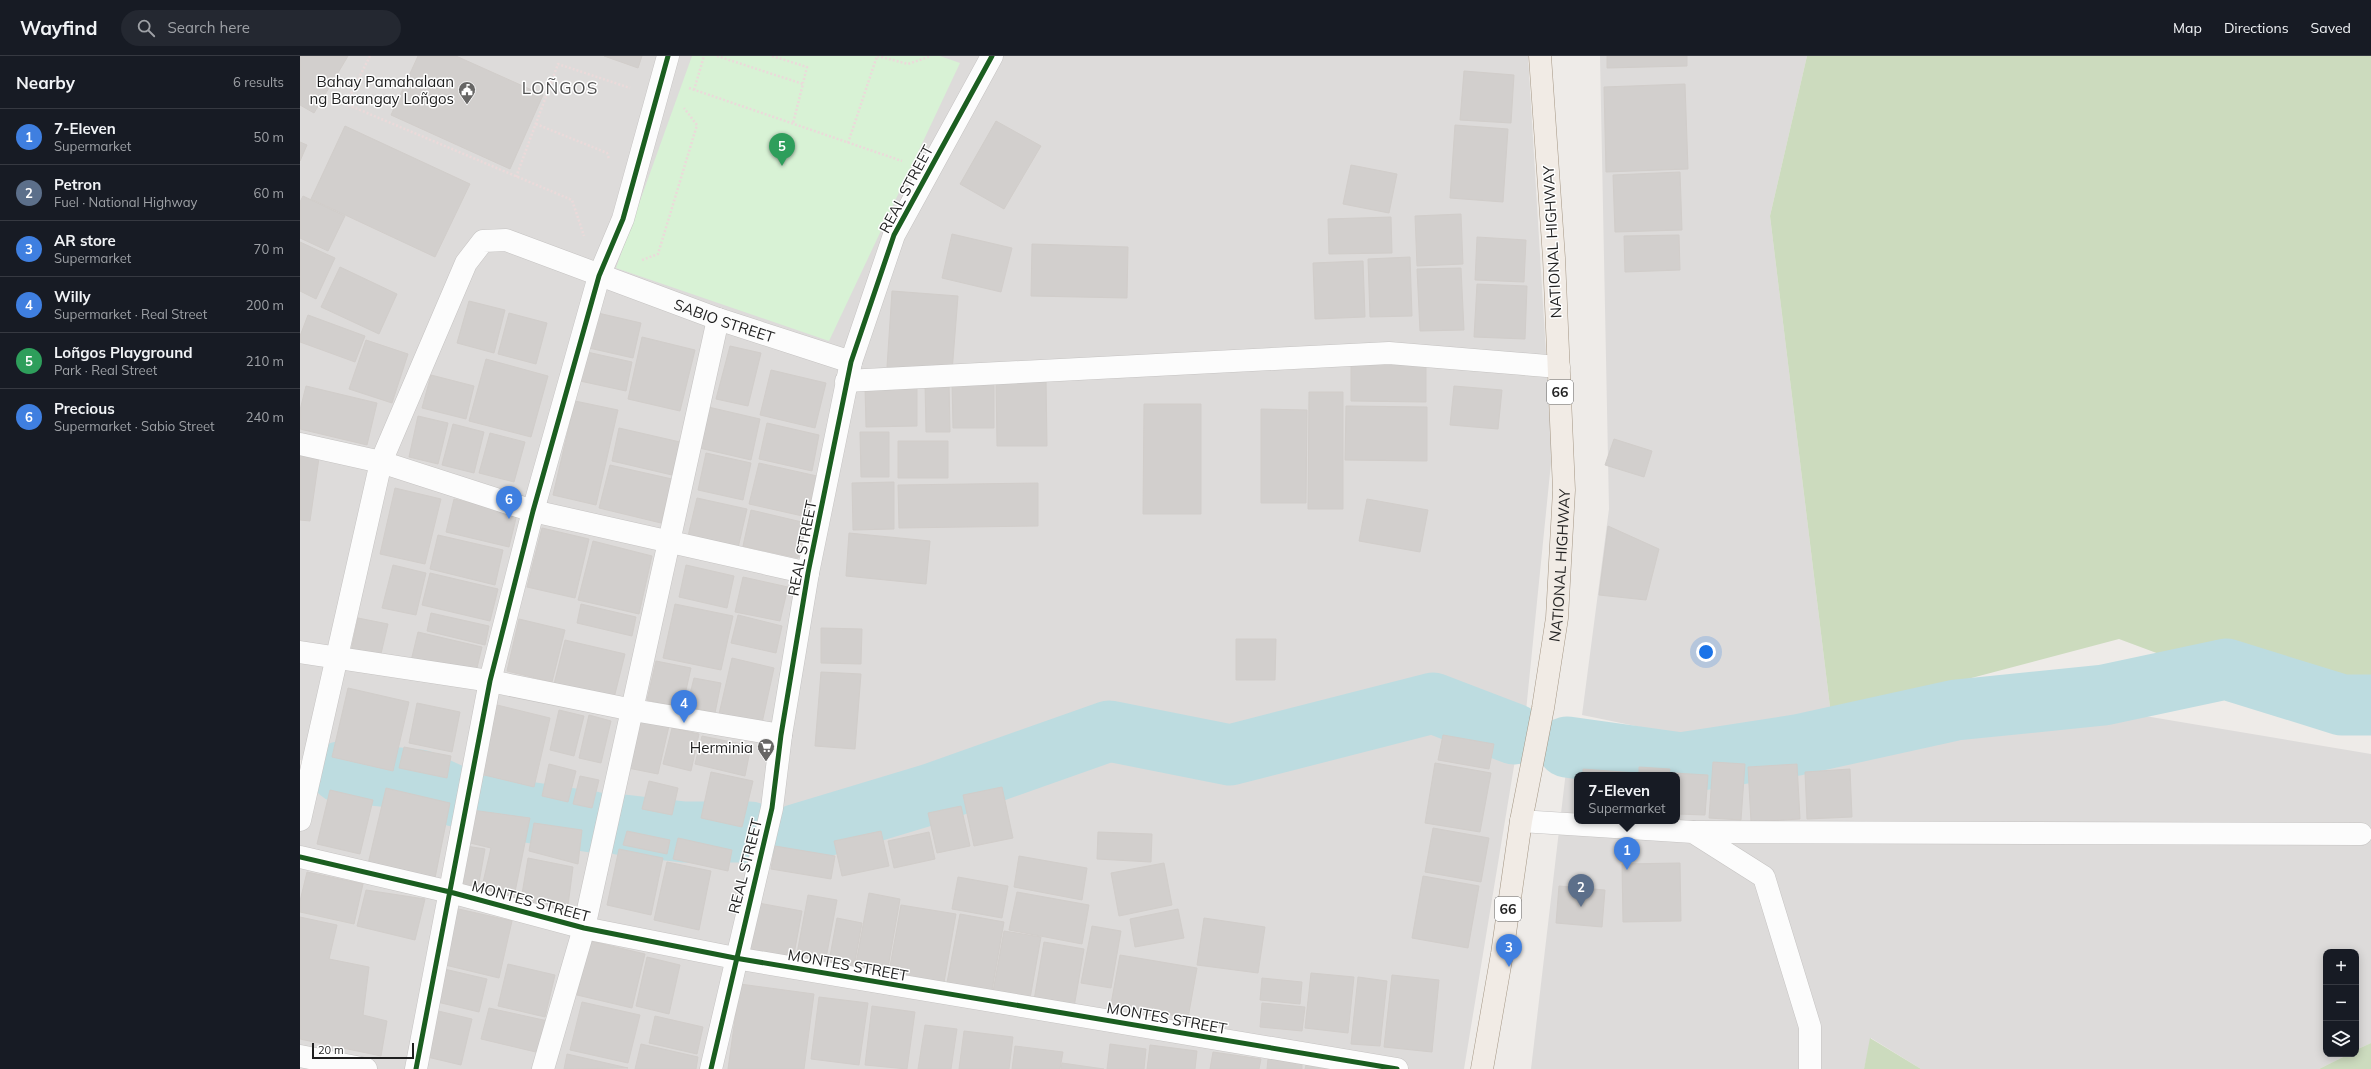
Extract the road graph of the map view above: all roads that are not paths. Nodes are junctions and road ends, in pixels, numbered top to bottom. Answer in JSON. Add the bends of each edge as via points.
{"nodes":[{"id":1,"x":668,"y":56,"type":"edge"},
{"id":2,"x":992,"y":56,"type":"edge"},
{"id":3,"x":1540,"y":56,"type":"edge"},
{"id":4,"x":599,"y":276,"type":"junction"},
{"id":5,"x":718,"y":320,"type":"junction"},
{"id":6,"x":1559,"y":367,"type":"junction"},
{"id":7,"x":848,"y":371,"type":"junction"},
{"id":8,"x":300,"y":444,"type":"edge"},
{"id":9,"x":381,"y":462,"type":"junction"},
{"id":10,"x":534,"y":511,"type":"junction"},
{"id":11,"x":670,"y":542,"type":"junction"},
{"id":12,"x":808,"y":573,"type":"junction"},
{"id":13,"x":300,"y":652,"type":"edge"},
{"id":14,"x":337,"y":658,"type":"junction"},
{"id":15,"x":490,"y":681,"type":"junction"},
{"id":16,"x":633,"y":710,"type":"junction"},
{"id":17,"x":781,"y":735,"type":"junction"},
{"id":18,"x":300,"y":820,"type":"edge"},
{"id":19,"x":1521,"y":820,"type":"junction"},
{"id":20,"x":1574,"y":824,"type":"edge"},
{"id":21,"x":1578,"y":824,"type":"edge"},
{"id":22,"x":1693,"y":832,"type":"junction"},
{"id":23,"x":2361,"y":834,"type":"dead end"},
{"id":24,"x":300,"y":857,"type":"edge"},
{"id":25,"x":450,"y":892,"type":"junction"},
{"id":26,"x":584,"y":928,"type":"junction"},
{"id":27,"x":735,"y":958,"type":"junction"},
{"id":28,"x":300,"y":1056,"type":"edge"},
{"id":29,"x":366,"y":1069,"type":"edge"},
{"id":30,"x":416,"y":1069,"type":"edge"},
{"id":31,"x":543,"y":1069,"type":"edge"},
{"id":32,"x":711,"y":1069,"type":"edge"},
{"id":33,"x":1397,"y":1069,"type":"edge"},
{"id":34,"x":1482,"y":1069,"type":"edge"},
{"id":35,"x":1810,"y":1069,"type":"edge"}],
"edges":[{"from":1,"to":4,"type":"street","via":[[623,220]]},
{"from":2,"to":7,"type":"street","name":"REAL STREET","via":[[894,235]]},
{"from":3,"to":6,"type":"main road","name":"NATIONAL HIGHWAY","number":"66"},
{"from":4,"to":5,"type":"street","name":"SABIO STREET"},
{"from":4,"to":9,"type":"street","name":"SABIO STREET","via":[[506,240],[483,241],[466,263]]},
{"from":4,"to":10,"type":"street"},
{"from":5,"to":7,"type":"street","name":"SABIO STREET"},
{"from":5,"to":11,"type":"street"},
{"from":6,"to":7,"type":"street","via":[[1390,353]]},
{"from":6,"to":19,"type":"main road","name":"NATIONAL HIGHWAY","number":"66","via":[[1564,490],[1556,618],[1539,728]]},
{"from":7,"to":12,"type":"street","name":"REAL STREET"},
{"from":8,"to":9,"type":"street"},
{"from":9,"to":10,"type":"street"},
{"from":9,"to":14,"type":"street","name":"SABIO STREET"},
{"from":10,"to":11,"type":"street"},
{"from":10,"to":15,"type":"street"},
{"from":11,"to":12,"type":"street"},
{"from":11,"to":16,"type":"street"},
{"from":12,"to":17,"type":"street","name":"REAL STREET"},
{"from":13,"to":14,"type":"street"},
{"from":14,"to":15,"type":"street"},
{"from":14,"to":18,"type":"street","name":"SABIO STREET"},
{"from":15,"to":16,"type":"street"},
{"from":15,"to":25,"type":"street"},
{"from":16,"to":17,"type":"street"},
{"from":16,"to":26,"type":"street"},
{"from":17,"to":27,"type":"street","name":"REAL STREET","via":[[772,808]]},
{"from":19,"to":20,"type":"street"},
{"from":19,"to":34,"type":"main road","name":"NATIONAL HIGHWAY","number":"66"},
{"from":21,"to":22,"type":"street"},
{"from":22,"to":23,"type":"street"},
{"from":22,"to":35,"type":"street","via":[[1764,877],[1810,1027]]},
{"from":24,"to":25,"type":"street","name":"MONTES STREET"},
{"from":25,"to":26,"type":"street","name":"MONTES STREET"},
{"from":25,"to":30,"type":"street"},
{"from":26,"to":27,"type":"street","name":"MONTES STREET"},
{"from":26,"to":31,"type":"street"},
{"from":27,"to":32,"type":"street","name":"REAL STREET"},
{"from":27,"to":33,"type":"street","name":"MONTES STREET"},
{"from":28,"to":29,"type":"street"}]}
